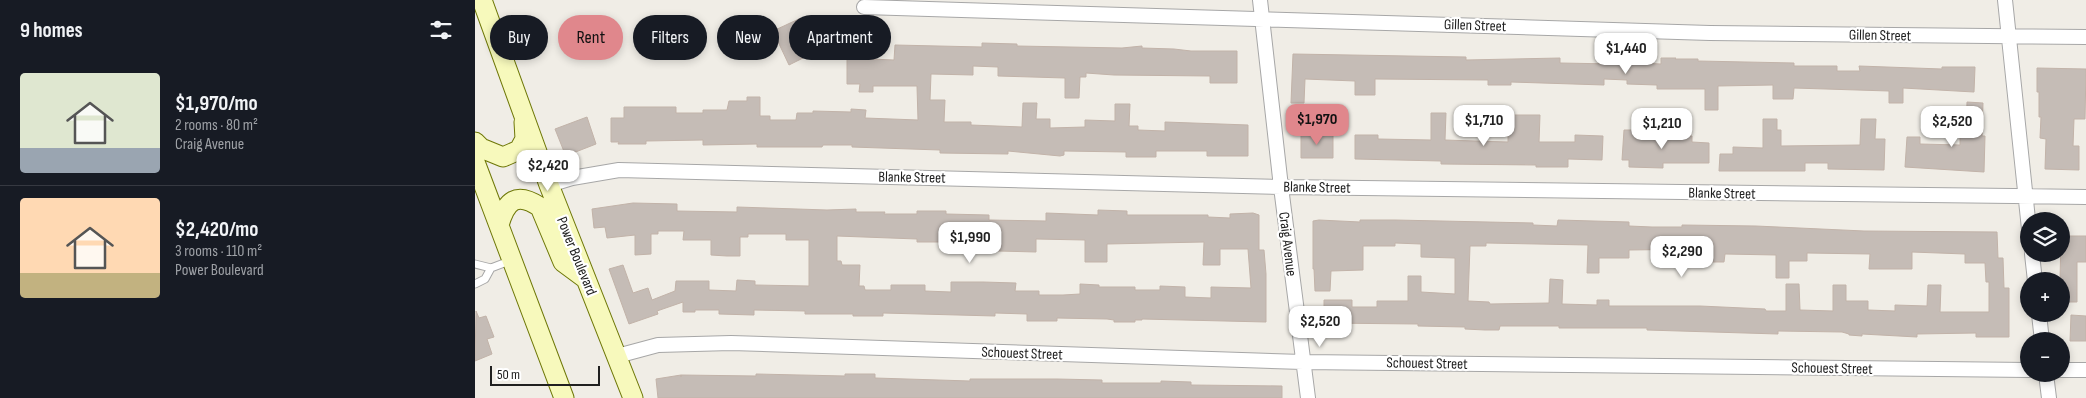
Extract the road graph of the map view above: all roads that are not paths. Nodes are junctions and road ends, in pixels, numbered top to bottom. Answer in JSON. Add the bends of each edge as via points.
{"nodes":[{"id":1,"x":482,"y":0,"type":"edge"},
{"id":2,"x":1260,"y":0,"type":"edge"},
{"id":3,"x":2005,"y":0,"type":"edge"},
{"id":4,"x":864,"y":7,"type":"dead end"},
{"id":5,"x":1262,"y":18,"type":"junction"},
{"id":6,"x":2008,"y":36,"type":"junction"},
{"id":7,"x":2086,"y":37,"type":"edge"},
{"id":8,"x":523,"y":114,"type":"junction"},
{"id":9,"x":475,"y":142,"type":"edge"},
{"id":10,"x":475,"y":162,"type":"edge"},
{"id":11,"x":549,"y":185,"type":"junction"},
{"id":12,"x":1281,"y":187,"type":"junction"},
{"id":13,"x":2025,"y":196,"type":"junction"},
{"id":14,"x":2086,"y":198,"type":"edge"},
{"id":15,"x":2027,"y":212,"type":"edge"},
{"id":16,"x":499,"y":225,"type":"junction"},
{"id":17,"x":512,"y":260,"type":"junction"},
{"id":18,"x":475,"y":264,"type":"edge"},
{"id":19,"x":491,"y":268,"type":"junction"},
{"id":20,"x":586,"y":279,"type":"junction"},
{"id":21,"x":475,"y":284,"type":"edge"},
{"id":22,"x":617,"y":356,"type":"junction"},
{"id":23,"x":1303,"y":362,"type":"junction"},
{"id":24,"x":2020,"y":370,"type":"edge"},
{"id":25,"x":2070,"y":370,"type":"edge"},
{"id":26,"x":2086,"y":370,"type":"edge"},
{"id":27,"x":2047,"y":382,"type":"edge"},
{"id":28,"x":564,"y":398,"type":"edge"},
{"id":29,"x":633,"y":398,"type":"edge"},
{"id":30,"x":1308,"y":398,"type":"edge"},
{"id":31,"x":2049,"y":398,"type":"edge"}],
"edges":[{"from":1,"to":8,"type":"main road","name":"Power Boulevard"},
{"from":2,"to":5,"type":"street","name":"Craig Avenue"},
{"from":3,"to":6,"type":"street"},
{"from":4,"to":5,"type":"street","name":"Gillen Street"},
{"from":5,"to":6,"type":"street","name":"Gillen Street","via":[[1710,33]]},
{"from":5,"to":12,"type":"street","name":"Craig Avenue"},
{"from":6,"to":7,"type":"street","name":"Gillen Street"},
{"from":6,"to":13,"type":"street"},
{"from":8,"to":9,"type":"main road","via":[[525,139],[519,150],[503,157]]},
{"from":8,"to":11,"type":"main road","name":"Power Boulevard"},
{"from":10,"to":16,"type":"main road"},
{"from":11,"to":12,"type":"street","name":"Blanke Street","via":[[619,170]]},
{"from":11,"to":20,"type":"main road","name":"Power Boulevard"},
{"from":12,"to":13,"type":"street","name":"Blanke Street"},
{"from":12,"to":23,"type":"street","name":"Craig Avenue"},
{"from":13,"to":14,"type":"street","name":"Blanke Street"},
{"from":13,"to":15,"type":"street"},
{"from":16,"to":17,"type":"main road"},
{"from":16,"to":20,"type":"main road","via":[[510,202],[525,199],[533,202],[540,207],[563,262]]},
{"from":17,"to":19,"type":"lane"},
{"from":17,"to":28,"type":"main road"},
{"from":18,"to":19,"type":"lane"},
{"from":19,"to":21,"type":"lane","via":[[485,279]]},
{"from":20,"to":22,"type":"main road","name":"Power Boulevard"},
{"from":22,"to":23,"type":"street","name":"Schouest Street","via":[[658,345],[731,343]]},
{"from":22,"to":29,"type":"main road","name":"Power Boulevard"},
{"from":23,"to":24,"type":"street","name":"Schouest Street"},
{"from":23,"to":30,"type":"street","name":"Craig Avenue"},
{"from":25,"to":26,"type":"street"},
{"from":27,"to":31,"type":"street"}]}
